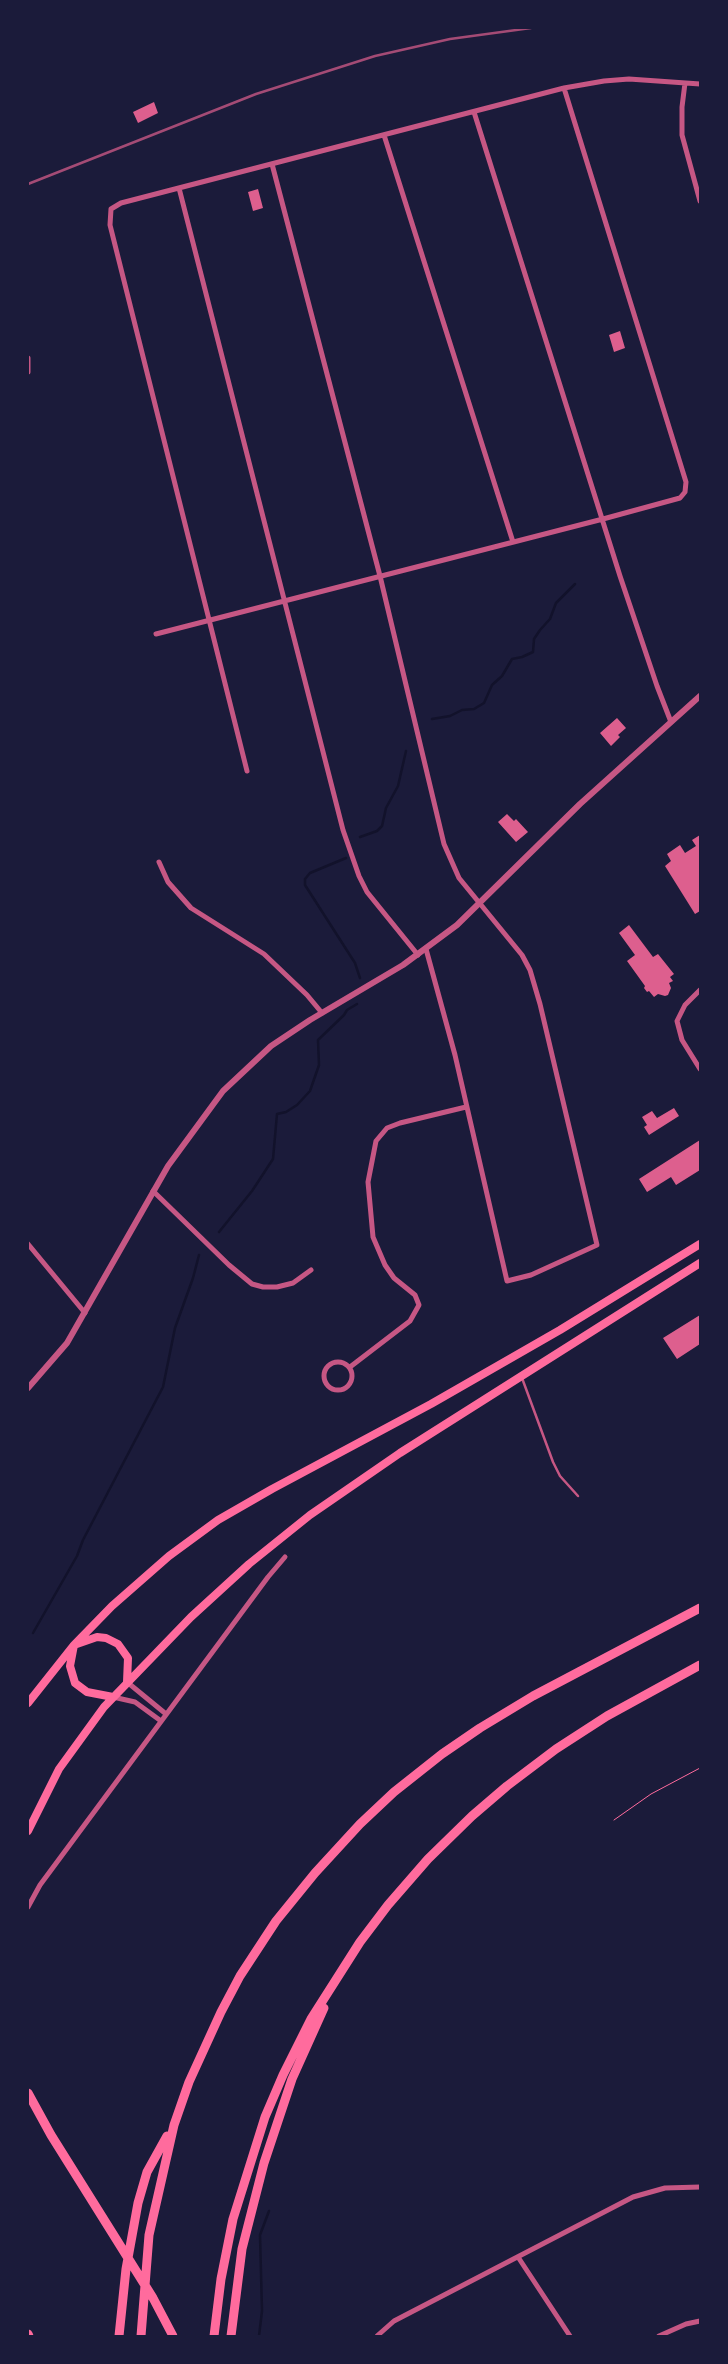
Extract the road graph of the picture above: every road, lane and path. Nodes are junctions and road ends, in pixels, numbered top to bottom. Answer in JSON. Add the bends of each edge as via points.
{"nodes":[{"id":1,"x":685,"y":82,"type":"junction"},
{"id":2,"x":700,"y":84,"type":"edge"},
{"id":3,"x":564,"y":88,"type":"junction"},
{"id":4,"x":474,"y":112,"type":"junction"},
{"id":5,"x":384,"y":135,"type":"junction"},
{"id":6,"x":272,"y":164,"type":"junction"},
{"id":7,"x":179,"y":188,"type":"junction"},
{"id":8,"x":700,"y":201,"type":"edge"},
{"id":9,"x":28,"y":358,"type":"edge"},
{"id":10,"x":28,"y":372,"type":"edge"},
{"id":11,"x":603,"y":520,"type":"junction"},
{"id":12,"x":513,"y":542,"type":"junction"},
{"id":13,"x":380,"y":576,"type":"junction"},
{"id":14,"x":285,"y":600,"type":"junction"},
{"id":15,"x":209,"y":619,"type":"junction"},
{"id":16,"x":156,"y":634,"type":"dead end"},
{"id":17,"x":700,"y":696,"type":"edge"},
{"id":18,"x":671,"y":722,"type":"junction"},
{"id":19,"x":247,"y":771,"type":"dead end"},
{"id":20,"x":159,"y":862,"type":"dead end"},
{"id":21,"x":479,"y":904,"type":"junction"},
{"id":22,"x":426,"y":949,"type":"junction"},
{"id":23,"x":418,"y":955,"type":"junction"},
{"id":24,"x":700,"y":990,"type":"edge"},
{"id":25,"x":322,"y":1013,"type":"junction"},
{"id":26,"x":700,"y":1069,"type":"edge"},
{"id":27,"x":466,"y":1107,"type":"junction"},
{"id":28,"x":153,"y":1191,"type":"junction"},
{"id":29,"x":28,"y":1244,"type":"edge"},
{"id":30,"x":700,"y":1244,"type":"edge"},
{"id":31,"x":700,"y":1265,"type":"edge"},
{"id":32,"x":311,"y":1270,"type":"dead end"},
{"id":33,"x":85,"y":1313,"type":"junction"},
{"id":34,"x":350,"y":1368,"type":"junction"},
{"id":35,"x":521,"y":1374,"type":"junction"},
{"id":36,"x":28,"y":1388,"type":"edge"},
{"id":37,"x":578,"y":1496,"type":"dead end"},
{"id":38,"x":285,"y":1557,"type":"dead end"},
{"id":39,"x":700,"y":1608,"type":"edge"},
{"id":40,"x":74,"y":1645,"type":"junction"},
{"id":41,"x":700,"y":1665,"type":"edge"},
{"id":42,"x":127,"y":1682,"type":"junction"},
{"id":43,"x":112,"y":1697,"type":"junction"},
{"id":44,"x":28,"y":1703,"type":"edge"},
{"id":45,"x":166,"y":1714,"type":"junction"},
{"id":46,"x":160,"y":1721,"type":"junction"},
{"id":47,"x":700,"y":1768,"type":"edge"},
{"id":48,"x":614,"y":1820,"type":"dead end"},
{"id":49,"x":28,"y":1830,"type":"edge"},
{"id":50,"x":28,"y":1907,"type":"edge"},
{"id":51,"x":351,"y":1954,"type":"junction"},
{"id":52,"x":28,"y":2093,"type":"edge"},
{"id":53,"x":174,"y":2125,"type":"junction"},
{"id":54,"x":700,"y":2187,"type":"edge"},
{"id":55,"x":518,"y":2257,"type":"junction"},
{"id":56,"x":700,"y":2321,"type":"edge"},
{"id":57,"x":119,"y":2336,"type":"edge"},
{"id":58,"x":141,"y":2336,"type":"edge"},
{"id":59,"x":173,"y":2336,"type":"edge"},
{"id":60,"x":214,"y":2336,"type":"edge"},
{"id":61,"x":231,"y":2336,"type":"edge"},
{"id":62,"x":377,"y":2336,"type":"edge"},
{"id":63,"x":570,"y":2336,"type":"edge"},
{"id":64,"x":659,"y":2336,"type":"edge"}],
"edges":[{"from":1,"to":2,"type":"street"},
{"from":1,"to":3,"type":"street","via":[[630,79]]},
{"from":1,"to":8,"type":"street","via":[[682,135]]},
{"from":3,"to":4,"type":"street"},
{"from":3,"to":11,"type":"street","via":[[686,482],[680,498]]},
{"from":4,"to":5,"type":"street"},
{"from":4,"to":11,"type":"street"},
{"from":5,"to":6,"type":"street"},
{"from":5,"to":12,"type":"street"},
{"from":6,"to":7,"type":"street"},
{"from":6,"to":13,"type":"street"},
{"from":7,"to":14,"type":"street"},
{"from":7,"to":15,"type":"street","via":[[121,203],[111,209],[110,225]]},
{"from":9,"to":10,"type":"street"},
{"from":11,"to":12,"type":"street"},
{"from":11,"to":18,"type":"street","via":[[642,644]]},
{"from":12,"to":13,"type":"street"},
{"from":13,"to":14,"type":"street"},
{"from":13,"to":21,"type":"street","via":[[444,844],[459,878]]},
{"from":14,"to":15,"type":"street"},
{"from":14,"to":23,"type":"street","via":[[334,797],[359,876],[372,898]]},
{"from":15,"to":16,"type":"street"},
{"from":15,"to":19,"type":"street"},
{"from":17,"to":18,"type":"street"},
{"from":18,"to":21,"type":"street","via":[[580,804]]},
{"from":20,"to":25,"type":"street","via":[[168,882],[191,908],[264,954],[307,994]]},
{"from":21,"to":22,"type":"street"},
{"from":21,"to":27,"type":"street","via":[[512,940],[536,987],[597,1246],[531,1275],[507,1281]]},
{"from":22,"to":23,"type":"street"},
{"from":22,"to":27,"type":"street"},
{"from":23,"to":25,"type":"street"},
{"from":24,"to":26,"type":"street","via":[[685,1005],[677,1021],[682,1040]]},
{"from":25,"to":28,"type":"street","via":[[271,1046],[223,1090],[194,1127]]},
{"from":27,"to":34,"type":"street","via":[[400,1123],[387,1128],[376,1141],[368,1182],[373,1237],[387,1270],[415,1295],[419,1305],[410,1321]]},
{"from":28,"to":32,"type":"street","via":[[252,1284],[277,1287],[293,1283]]},
{"from":28,"to":33,"type":"street"},
{"from":29,"to":33,"type":"street"},
{"from":30,"to":40,"type":"main road","via":[[524,1351],[218,1520],[145,1576]]},
{"from":31,"to":35,"type":"main road"},
{"from":33,"to":36,"type":"street","via":[[62,1350]]},
{"from":34,"to":34,"type":"street","via":[[343,1362],[331,1363],[324,1372],[327,1384],[334,1389],[345,1388],[352,1379]]},
{"from":35,"to":37,"type":"lane","via":[[553,1462],[560,1476]]},
{"from":35,"to":42,"type":"main road","via":[[360,1479],[297,1525],[226,1584]]},
{"from":38,"to":45,"type":"street"},
{"from":39,"to":53,"type":"highway","via":[[493,1720],[429,1764],[360,1824],[276,1921],[240,1976],[210,2035]]},
{"from":40,"to":42,"type":"main road","via":[[97,1637],[118,1644],[128,1658]]},
{"from":40,"to":43,"type":"main road","via":[[70,1666],[75,1683],[87,1692]]},
{"from":40,"to":44,"type":"main road"},
{"from":41,"to":51,"type":"highway","via":[[588,1728],[506,1786],[460,1826],[418,1870]]},
{"from":42,"to":43,"type":"main road"},
{"from":42,"to":45,"type":"street"},
{"from":43,"to":46,"type":"street","via":[[138,1704]]},
{"from":43,"to":49,"type":"main road","via":[[68,1755],[47,1789]]},
{"from":45,"to":46,"type":"street"},
{"from":46,"to":50,"type":"street","via":[[40,1885]]},
{"from":47,"to":48,"type":"path","via":[[651,1794]]},
{"from":51,"to":60,"type":"highway","via":[[300,2040],[255,2145],[230,2234]]},
{"from":51,"to":61,"type":"highway","via":[[304,2050],[274,2128],[243,2242]]},
{"from":52,"to":59,"type":"highway"},
{"from":53,"to":57,"type":"highway","via":[[146,2172],[134,2226]]},
{"from":53,"to":58,"type":"highway","via":[[155,2202]]},
{"from":54,"to":55,"type":"street","via":[[665,2188],[633,2197]]},
{"from":55,"to":62,"type":"street","via":[[394,2321]]},
{"from":55,"to":63,"type":"street"},
{"from":56,"to":64,"type":"street"}]}
